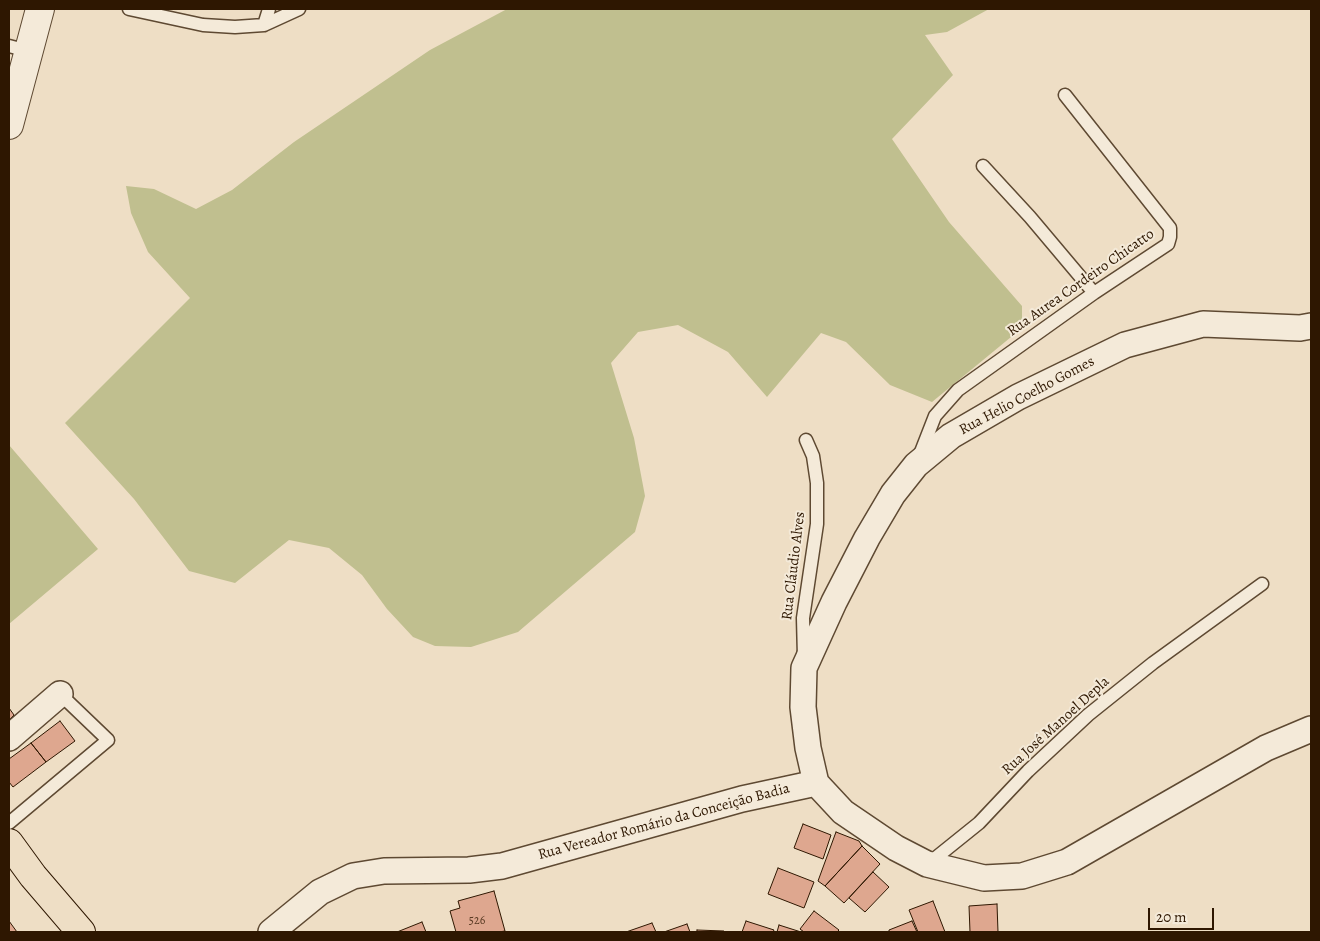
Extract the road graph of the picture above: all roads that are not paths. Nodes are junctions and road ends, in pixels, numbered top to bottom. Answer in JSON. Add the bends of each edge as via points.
{"nodes":[{"id":1,"x":40,"y":9,"type":"edge"},
{"id":2,"x":128,"y":9,"type":"edge"},
{"id":3,"x":269,"y":9,"type":"edge"},
{"id":4,"x":299,"y":9,"type":"edge"},
{"id":5,"x":264,"y":25,"type":"junction"},
{"id":6,"x":18,"y":49,"type":"edge"},
{"id":7,"x":1065,"y":95,"type":"dead end"},
{"id":8,"x":9,"y":126,"type":"edge"},
{"id":9,"x":983,"y":166,"type":"dead end"},
{"id":10,"x":1094,"y":293,"type":"junction"},
{"id":11,"x":1311,"y":326,"type":"edge"},
{"id":12,"x":806,"y":440,"type":"dead end"},
{"id":13,"x":916,"y":464,"type":"junction"},
{"id":14,"x":1262,"y":584,"type":"dead end"},
{"id":15,"x":804,"y":668,"type":"junction"},
{"id":16,"x":60,"y":694,"type":"joint"},
{"id":17,"x":1311,"y":730,"type":"edge"},
{"id":18,"x":9,"y":738,"type":"edge"},
{"id":19,"x":816,"y":783,"type":"junction"},
{"id":20,"x":9,"y":823,"type":"edge"},
{"id":21,"x":9,"y":844,"type":"edge"},
{"id":22,"x":927,"y":864,"type":"junction"},
{"id":23,"x":81,"y":932,"type":"edge"},
{"id":24,"x":271,"y":932,"type":"edge"}],
"edges":[{"from":1,"to":6,"type":"street"},
{"from":2,"to":5,"type":"lane","via":[[203,25]]},
{"from":3,"to":5,"type":"lane"},
{"from":4,"to":5,"type":"lane"},
{"from":6,"to":8,"type":"street"},
{"from":7,"to":10,"type":"lane","name":"Rua Aurea Cordeiro Chicatto","via":[[1170,228],[1168,244]]},
{"from":9,"to":10,"type":"lane"},
{"from":10,"to":13,"type":"lane","name":"Rua Aurea Cordeiro Chicatto","via":[[958,390],[936,416]]},
{"from":11,"to":13,"type":"street","name":"Rua Helio Coelho Gomes","via":[[1203,324],[1126,344],[1018,397],[951,436]]},
{"from":12,"to":15,"type":"lane","name":"Rua Cláudio Alves","via":[[813,456],[817,483],[818,524],[803,618]]},
{"from":13,"to":15,"type":"street","name":"Rua Helio Coelho Gomes","via":[[893,494],[867,538]]},
{"from":14,"to":22,"type":"lane","name":"Rua José Manoel Depla","via":[[1088,715],[979,823]]},
{"from":15,"to":19,"type":"street","name":"Rua Helio Coelho Gomes","via":[[803,707]]},
{"from":16,"to":18,"type":"street"},
{"from":16,"to":20,"type":"lane","via":[[108,740]]},
{"from":17,"to":22,"type":"street","via":[[1266,748],[1067,862],[1022,876],[984,878]]},
{"from":19,"to":22,"type":"street","via":[[843,812],[896,848]]},
{"from":19,"to":24,"type":"street","name":"Rua Vereador Romário da Conceição Badia","via":[[742,798],[502,866],[469,870],[384,871],[353,876],[320,892]]},
{"from":21,"to":23,"type":"main road"}]}
